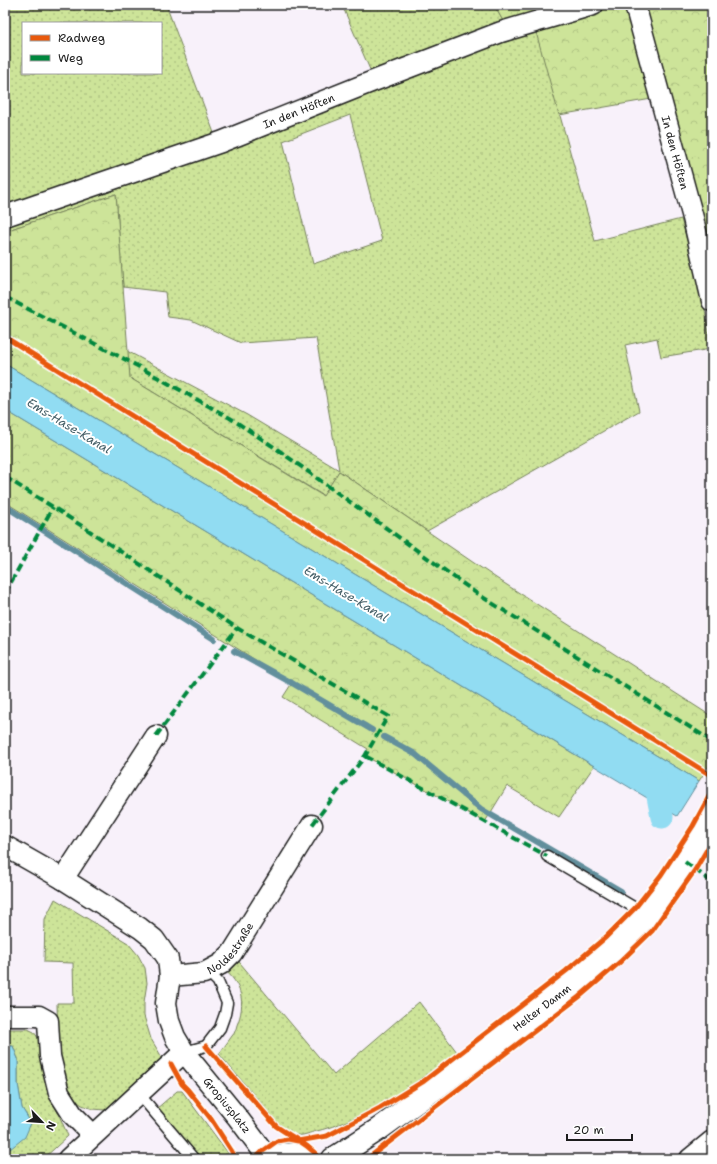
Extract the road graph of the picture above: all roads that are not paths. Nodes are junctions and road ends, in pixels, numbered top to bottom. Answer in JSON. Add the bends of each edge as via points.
{"nodes":[{"id":1,"x":593,"y":5,"type":"edge"},
{"id":2,"x":635,"y":5,"type":"edge"},
{"id":3,"x":5,"y":216,"type":"edge"},
{"id":4,"x":712,"y":301,"type":"edge"},
{"id":5,"x":156,"y":736,"type":"dead end"},
{"id":6,"x":712,"y":817,"type":"edge"},
{"id":7,"x":312,"y":826,"type":"dead end"},
{"id":8,"x":5,"y":846,"type":"edge"},
{"id":9,"x":547,"y":856,"type":"dead end"},
{"id":10,"x":62,"y":879,"type":"junction"},
{"id":11,"x":647,"y":915,"type":"junction"},
{"id":12,"x":204,"y":973,"type":"junction"},
{"id":13,"x":170,"y":976,"type":"junction"},
{"id":14,"x":5,"y":1016,"type":"edge"},
{"id":15,"x":184,"y":1052,"type":"junction"},
{"id":16,"x":139,"y":1094,"type":"junction"},
{"id":17,"x":93,"y":1135,"type":"junction"},
{"id":18,"x":712,"y":1141,"type":"edge"},
{"id":19,"x":68,"y":1159,"type":"edge"},
{"id":20,"x":194,"y":1159,"type":"edge"},
{"id":21,"x":269,"y":1159,"type":"edge"},
{"id":22,"x":272,"y":1159,"type":"edge"},
{"id":23,"x":305,"y":1159,"type":"edge"},
{"id":24,"x":333,"y":1159,"type":"edge"},
{"id":25,"x":690,"y":1159,"type":"edge"}],
"edges":[{"from":1,"to":3,"type":"street","name":"In den Höften","via":[[501,32],[221,142]]},
{"from":2,"to":4,"type":"street","name":"In den Höften","via":[[693,218]]},
{"from":5,"to":10,"type":"street"},
{"from":6,"to":11,"type":"street","name":"Helter Damm","via":[[685,862]]},
{"from":7,"to":12,"type":"street","name":"Noldestraße","via":[[232,953],[221,964]]},
{"from":8,"to":10,"type":"street"},
{"from":9,"to":11,"type":"lane"},
{"from":10,"to":13,"type":"street","via":[[154,939],[168,959]]},
{"from":11,"to":24,"type":"street","name":"Helter Damm","via":[[614,949],[518,1027],[379,1129]]},
{"from":12,"to":13,"type":"street","name":"Noldestraße"},
{"from":12,"to":15,"type":"lane","via":[[218,982],[228,1003],[220,1028],[206,1046]]},
{"from":13,"to":15,"type":"street","name":"Gropiusplatz","via":[[166,1003],[169,1021],[174,1036]]},
{"from":14,"to":17,"type":"street","via":[[39,1016],[48,1021],[50,1056],[58,1093],[73,1115]]},
{"from":15,"to":16,"type":"street"},
{"from":15,"to":21,"type":"street","name":"Gropiusplatz"},
{"from":16,"to":17,"type":"street"},
{"from":16,"to":20,"type":"lane"},
{"from":17,"to":19,"type":"street"},
{"from":18,"to":25,"type":"street"},
{"from":22,"to":23,"type":"street","via":[[290,1154]]}]}
